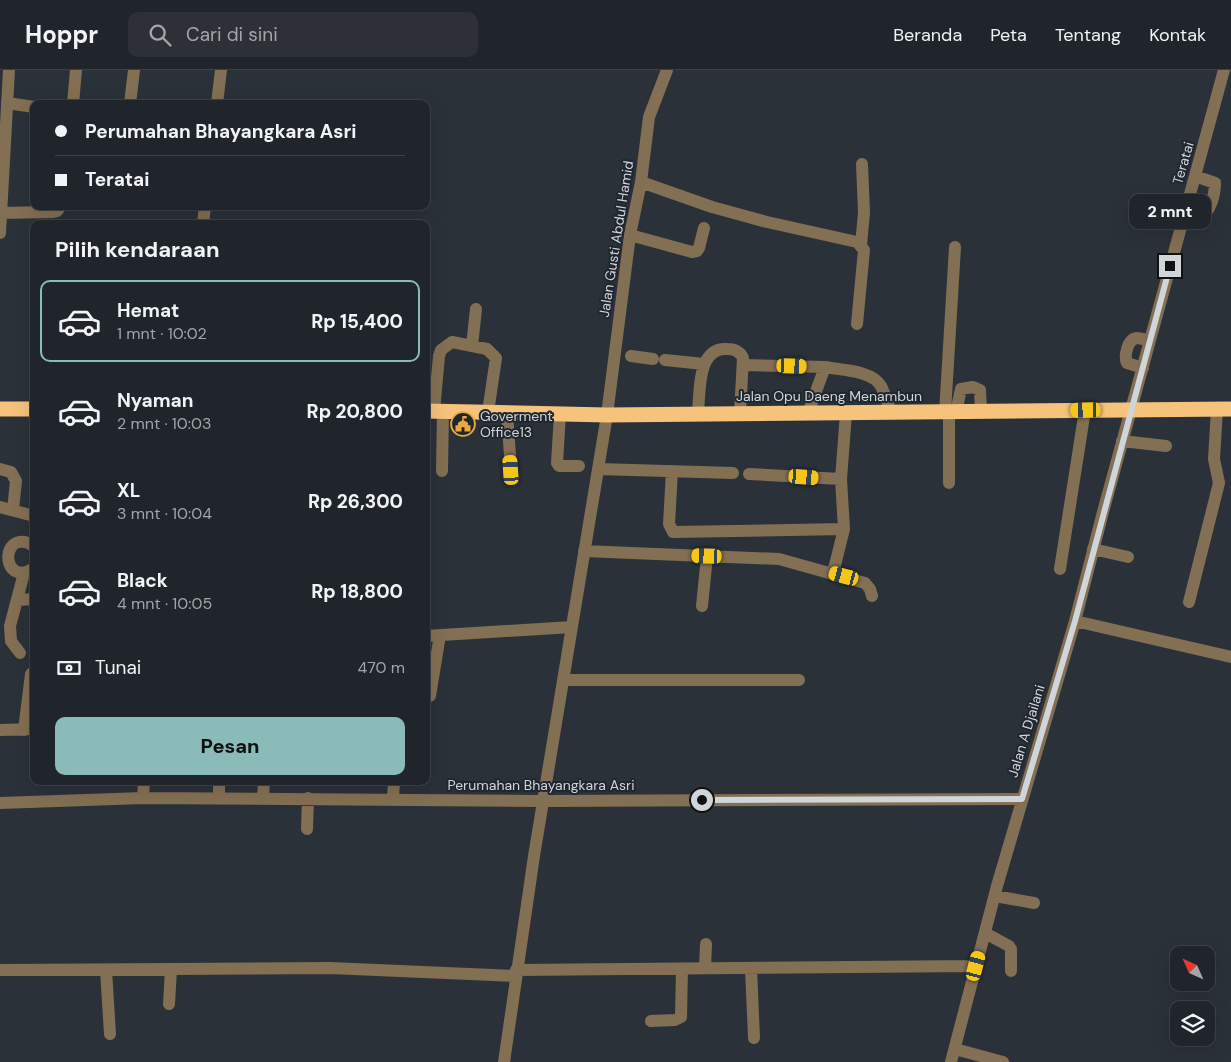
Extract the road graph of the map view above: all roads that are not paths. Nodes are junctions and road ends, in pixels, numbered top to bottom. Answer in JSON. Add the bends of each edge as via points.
{"nodes":[{"id":1,"x":9,"y":70,"type":"edge"},
{"id":2,"x":76,"y":70,"type":"edge"},
{"id":3,"x":134,"y":70,"type":"edge"},
{"id":4,"x":221,"y":70,"type":"edge"},
{"id":5,"x":667,"y":70,"type":"edge"},
{"id":6,"x":1224,"y":70,"type":"edge"},
{"id":7,"x":73,"y":100,"type":"edge"},
{"id":8,"x":130,"y":100,"type":"edge"},
{"id":9,"x":217,"y":100,"type":"edge"},
{"id":10,"x":8,"y":103,"type":"junction"},
{"id":11,"x":30,"y":107,"type":"edge"},
{"id":12,"x":862,"y":164,"type":"dead end"},
{"id":13,"x":1195,"y":176,"type":"junction"},
{"id":14,"x":641,"y":182,"type":"junction"},
{"id":15,"x":58,"y":210,"type":"edge"},
{"id":16,"x":1184,"y":212,"type":"junction"},
{"id":17,"x":1,"y":213,"type":"edge"},
{"id":18,"x":704,"y":228,"type":"dead end"},
{"id":19,"x":0,"y":233,"type":"edge"},
{"id":20,"x":630,"y":235,"type":"junction"},
{"id":21,"x":861,"y":245,"type":"junction"},
{"id":22,"x":955,"y":247,"type":"dead end"},
{"id":23,"x":476,"y":309,"type":"dead end"},
{"id":24,"x":857,"y":324,"type":"dead end"},
{"id":25,"x":1150,"y":341,"type":"junction"},
{"id":26,"x":472,"y":346,"type":"junction"},
{"id":27,"x":631,"y":356,"type":"dead end"},
{"id":28,"x":704,"y":364,"type":"junction"},
{"id":29,"x":743,"y":365,"type":"junction"},
{"id":30,"x":825,"y":367,"type":"junction"},
{"id":31,"x":1142,"y":368,"type":"junction"},
{"id":32,"x":1131,"y":408,"type":"junction"},
{"id":33,"x":0,"y":409,"type":"edge"},
{"id":34,"x":30,"y":409,"type":"edge"},
{"id":35,"x":1224,"y":409,"type":"edge"},
{"id":36,"x":1086,"y":410,"type":"junction"},
{"id":37,"x":435,"y":411,"type":"edge"},
{"id":38,"x":488,"y":412,"type":"junction"},
{"id":39,"x":507,"y":412,"type":"junction"},
{"id":40,"x":981,"y":412,"type":"junction"},
{"id":41,"x":698,"y":413,"type":"junction"},
{"id":42,"x":740,"y":413,"type":"junction"},
{"id":43,"x":808,"y":413,"type":"junction"},
{"id":44,"x":846,"y":413,"type":"junction"},
{"id":45,"x":891,"y":413,"type":"junction"},
{"id":46,"x":950,"y":413,"type":"junction"},
{"id":47,"x":560,"y":414,"type":"junction"},
{"id":48,"x":607,"y":415,"type":"junction"},
{"id":49,"x":1122,"y":441,"type":"junction"},
{"id":50,"x":1166,"y":446,"type":"dead end"},
{"id":51,"x":579,"y":466,"type":"dead end"},
{"id":52,"x":598,"y":468,"type":"junction"},
{"id":53,"x":0,"y":469,"type":"edge"},
{"id":54,"x":511,"y":470,"type":"dead end"},
{"id":55,"x":442,"y":471,"type":"dead end"},
{"id":56,"x":672,"y":471,"type":"junction"},
{"id":57,"x":733,"y":474,"type":"dead end"},
{"id":58,"x":749,"y":474,"type":"dead end"},
{"id":59,"x":841,"y":479,"type":"junction"},
{"id":60,"x":949,"y":483,"type":"dead end"},
{"id":61,"x":6,"y":508,"type":"edge"},
{"id":62,"x":30,"y":515,"type":"edge"},
{"id":63,"x":844,"y":529,"type":"junction"},
{"id":64,"x":30,"y":543,"type":"edge"},
{"id":65,"x":1093,"y":549,"type":"junction"},
{"id":66,"x":584,"y":551,"type":"junction"},
{"id":67,"x":707,"y":556,"type":"junction"},
{"id":68,"x":1128,"y":557,"type":"dead end"},
{"id":69,"x":1060,"y":569,"type":"dead end"},
{"id":70,"x":29,"y":571,"type":"edge"},
{"id":71,"x":833,"y":574,"type":"junction"},
{"id":72,"x":872,"y":596,"type":"dead end"},
{"id":73,"x":30,"y":599,"type":"edge"},
{"id":74,"x":17,"y":600,"type":"junction"},
{"id":75,"x":1189,"y":602,"type":"dead end"},
{"id":76,"x":702,"y":606,"type":"dead end"},
{"id":77,"x":1075,"y":621,"type":"junction"},
{"id":78,"x":572,"y":627,"type":"junction"},
{"id":79,"x":440,"y":635,"type":"junction"},
{"id":80,"x":430,"y":636,"type":"edge"},
{"id":81,"x":20,"y":653,"type":"dead end"},
{"id":82,"x":1231,"y":657,"type":"edge"},
{"id":83,"x":563,"y":680,"type":"junction"},
{"id":84,"x":798,"y":680,"type":"dead end"},
{"id":85,"x":430,"y":696,"type":"dead end"},
{"id":86,"x":30,"y":711,"type":"edge"},
{"id":87,"x":29,"y":729,"type":"edge"},
{"id":88,"x":0,"y":730,"type":"edge"},
{"id":89,"x":144,"y":785,"type":"edge"},
{"id":90,"x":219,"y":785,"type":"edge"},
{"id":91,"x":264,"y":785,"type":"edge"},
{"id":92,"x":394,"y":785,"type":"edge"},
{"id":93,"x":143,"y":798,"type":"junction"},
{"id":94,"x":219,"y":798,"type":"junction"},
{"id":95,"x":263,"y":798,"type":"junction"},
{"id":96,"x":308,"y":798,"type":"junction"},
{"id":97,"x":393,"y":799,"type":"junction"},
{"id":98,"x":1022,"y":799,"type":"junction"},
{"id":99,"x":544,"y":800,"type":"junction"},
{"id":100,"x":0,"y":803,"type":"edge"},
{"id":101,"x":307,"y":828,"type":"dead end"},
{"id":102,"x":995,"y":896,"type":"junction"},
{"id":103,"x":1034,"y":903,"type":"dead end"},
{"id":104,"x":985,"y":933,"type":"junction"},
{"id":105,"x":706,"y":944,"type":"dead end"},
{"id":106,"x":976,"y":966,"type":"junction"},
{"id":107,"x":704,"y":968,"type":"junction"},
{"id":108,"x":751,"y":968,"type":"junction"},
{"id":109,"x":171,"y":969,"type":"junction"},
{"id":110,"x":682,"y":969,"type":"junction"},
{"id":111,"x":0,"y":970,"type":"edge"},
{"id":112,"x":106,"y":970,"type":"junction"},
{"id":113,"x":1011,"y":971,"type":"dead end"},
{"id":114,"x":516,"y":973,"type":"junction"},
{"id":115,"x":169,"y":1004,"type":"dead end"},
{"id":116,"x":650,"y":1021,"type":"dead end"},
{"id":117,"x":110,"y":1034,"type":"dead end"},
{"id":118,"x":754,"y":1038,"type":"dead end"},
{"id":119,"x":955,"y":1049,"type":"junction"},
{"id":120,"x":504,"y":1062,"type":"edge"},
{"id":121,"x":951,"y":1062,"type":"edge"},
{"id":122,"x":1003,"y":1062,"type":"edge"}],
"edges":[{"from":1,"to":10,"type":"street"},
{"from":2,"to":7,"type":"street"},
{"from":3,"to":8,"type":"street"},
{"from":4,"to":9,"type":"street"},
{"from":5,"to":14,"type":"street","name":"Jalan Gusti Abdul Hamid","via":[[650,117]]},
{"from":6,"to":13,"type":"street","name":"Teratai"},
{"from":10,"to":11,"type":"street"},
{"from":10,"to":17,"type":"street"},
{"from":12,"to":21,"type":"street","via":[[865,198]]},
{"from":13,"to":16,"type":"street","name":"Teratai"},
{"from":13,"to":16,"type":"street","via":[[1215,183],[1209,209],[1204,216]]},
{"from":14,"to":20,"type":"street","name":"Jalan Gusti Abdul Hamid"},
{"from":14,"to":21,"type":"street","via":[[740,214],[806,232],[853,240]]},
{"from":15,"to":17,"type":"street"},
{"from":16,"to":25,"type":"street","name":"Teratai"},
{"from":17,"to":19,"type":"street"},
{"from":18,"to":20,"type":"street","via":[[699,248],[692,252]]},
{"from":20,"to":48,"type":"street","name":"Jalan Gusti Abdul Hamid"},
{"from":21,"to":24,"type":"street","via":[[864,250]]},
{"from":22,"to":46,"type":"street"},
{"from":23,"to":26,"type":"street"},
{"from":25,"to":31,"type":"street","name":"Teratai"},
{"from":25,"to":31,"type":"street","via":[[1137,338],[1126,352],[1127,363]]},
{"from":26,"to":37,"type":"street","via":[[452,342],[441,350]]},
{"from":26,"to":38,"type":"street","via":[[487,349],[496,358]]},
{"from":27,"to":28,"type":"street"},
{"from":28,"to":29,"type":"street","via":[[710,354],[725,348],[741,354]]},
{"from":28,"to":41,"type":"street"},
{"from":29,"to":30,"type":"street"},
{"from":29,"to":42,"type":"street"},
{"from":30,"to":43,"type":"street"},
{"from":30,"to":45,"type":"street","via":[[875,380],[880,384]]},
{"from":31,"to":32,"type":"street","name":"Teratai"},
{"from":32,"to":35,"type":"highway","name":"Jalan Opu Daeng Menambun"},
{"from":32,"to":36,"type":"highway","name":"Jalan Opu Daeng Menambun"},
{"from":32,"to":49,"type":"street","name":"Jalan A Djailani"},
{"from":33,"to":34,"type":"highway"},
{"from":35,"to":75,"type":"street","via":[[1214,451],[1219,483]]},
{"from":36,"to":40,"type":"highway","name":"Jalan Opu Daeng Menambun"},
{"from":36,"to":69,"type":"street"},
{"from":37,"to":38,"type":"highway","name":"Jalan Opu Daeng Menambun"},
{"from":37,"to":55,"type":"street"},
{"from":38,"to":39,"type":"highway","name":"Jalan Opu Daeng Menambun"},
{"from":39,"to":47,"type":"highway","name":"Jalan Opu Daeng Menambun"},
{"from":39,"to":54,"type":"street"},
{"from":40,"to":46,"type":"highway","name":"Jalan Opu Daeng Menambun"},
{"from":40,"to":46,"type":"street","via":[[980,390],[973,387],[960,389]]},
{"from":41,"to":42,"type":"highway","name":"Jalan Opu Daeng Menambun"},
{"from":41,"to":48,"type":"highway","name":"Jalan Opu Daeng Menambun"},
{"from":42,"to":43,"type":"highway","name":"Jalan Opu Daeng Menambun"},
{"from":43,"to":44,"type":"highway","name":"Jalan Opu Daeng Menambun"},
{"from":44,"to":45,"type":"highway","name":"Jalan Opu Daeng Menambun"},
{"from":44,"to":59,"type":"street"},
{"from":45,"to":46,"type":"highway","name":"Jalan Opu Daeng Menambun"},
{"from":46,"to":60,"type":"street"},
{"from":47,"to":48,"type":"highway","name":"Jalan Opu Daeng Menambun"},
{"from":47,"to":51,"type":"street","via":[[557,463],[559,466]]},
{"from":48,"to":52,"type":"street","name":"Jalan Gusti Abdul Hamid"},
{"from":49,"to":50,"type":"street"},
{"from":49,"to":65,"type":"street","name":"Jalan A Djailani"},
{"from":52,"to":56,"type":"street"},
{"from":52,"to":66,"type":"street","name":"Jalan Gusti Abdul Hamid"},
{"from":53,"to":61,"type":"street","via":[[11,472],[16,481]]},
{"from":56,"to":57,"type":"street"},
{"from":56,"to":63,"type":"street","via":[[669,524],[673,532]]},
{"from":58,"to":59,"type":"street"},
{"from":59,"to":63,"type":"street"},
{"from":61,"to":62,"type":"street"},
{"from":63,"to":71,"type":"street"},
{"from":64,"to":70,"type":"street","via":[[13,544],[7,551],[6,560],[18,573]]},
{"from":65,"to":68,"type":"street"},
{"from":65,"to":77,"type":"street","name":"Jalan A Djailani"},
{"from":66,"to":67,"type":"street"},
{"from":66,"to":78,"type":"street","name":"Jalan Gusti Abdul Hamid"},
{"from":67,"to":71,"type":"street","via":[[779,559]]},
{"from":67,"to":76,"type":"street"},
{"from":70,"to":74,"type":"street"},
{"from":71,"to":72,"type":"street","via":[[864,583]]},
{"from":73,"to":74,"type":"street"},
{"from":74,"to":81,"type":"street","via":[[10,634]]},
{"from":77,"to":82,"type":"street"},
{"from":77,"to":98,"type":"street","name":"Jalan A Djailani"},
{"from":78,"to":79,"type":"street"},
{"from":78,"to":83,"type":"street","name":"Jalan Gusti Abdul Hamid"},
{"from":79,"to":80,"type":"street"},
{"from":79,"to":85,"type":"street"},
{"from":83,"to":84,"type":"street"},
{"from":83,"to":99,"type":"street","name":"Jalan Gusti Abdul Hamid"},
{"from":86,"to":87,"type":"street"},
{"from":87,"to":88,"type":"street"},
{"from":89,"to":93,"type":"street"},
{"from":90,"to":94,"type":"street"},
{"from":91,"to":95,"type":"street"},
{"from":92,"to":97,"type":"street"},
{"from":93,"to":94,"type":"street","name":"Perumahan Bhayangkara Asri"},
{"from":93,"to":100,"type":"street","name":"Perumahan Bhayangkara Asri"},
{"from":94,"to":95,"type":"street","name":"Perumahan Bhayangkara Asri"},
{"from":95,"to":96,"type":"street","name":"Perumahan Bhayangkara Asri"},
{"from":96,"to":97,"type":"street","name":"Perumahan Bhayangkara Asri"},
{"from":96,"to":101,"type":"street"},
{"from":97,"to":99,"type":"street","name":"Perumahan Bhayangkara Asri"},
{"from":98,"to":99,"type":"street","name":"Perumahan Bhayangkara Asri"},
{"from":98,"to":102,"type":"street","name":"Jalan A Djailani"},
{"from":99,"to":114,"type":"street","name":"Jalan Gusti Abdul Hamid"},
{"from":102,"to":103,"type":"street"},
{"from":102,"to":104,"type":"street","name":"Jalan A Djailani"},
{"from":104,"to":106,"type":"street","name":"Jalan A Djailani"},
{"from":104,"to":113,"type":"street","via":[[1009,946]]},
{"from":105,"to":107,"type":"street"},
{"from":106,"to":108,"type":"street"},
{"from":106,"to":119,"type":"street","name":"Jalan A Djailani"},
{"from":107,"to":108,"type":"street"},
{"from":107,"to":110,"type":"street"},
{"from":108,"to":118,"type":"street"},
{"from":109,"to":112,"type":"street"},
{"from":109,"to":114,"type":"street","via":[[330,968]]},
{"from":109,"to":115,"type":"street"},
{"from":110,"to":114,"type":"street"},
{"from":110,"to":116,"type":"street","via":[[681,1017]]},
{"from":111,"to":112,"type":"street"},
{"from":112,"to":117,"type":"street"},
{"from":114,"to":120,"type":"street","name":"Jalan Gusti Abdul Hamid"},
{"from":119,"to":121,"type":"street","name":"Jalan A Djailani"},
{"from":119,"to":122,"type":"street"}]}
